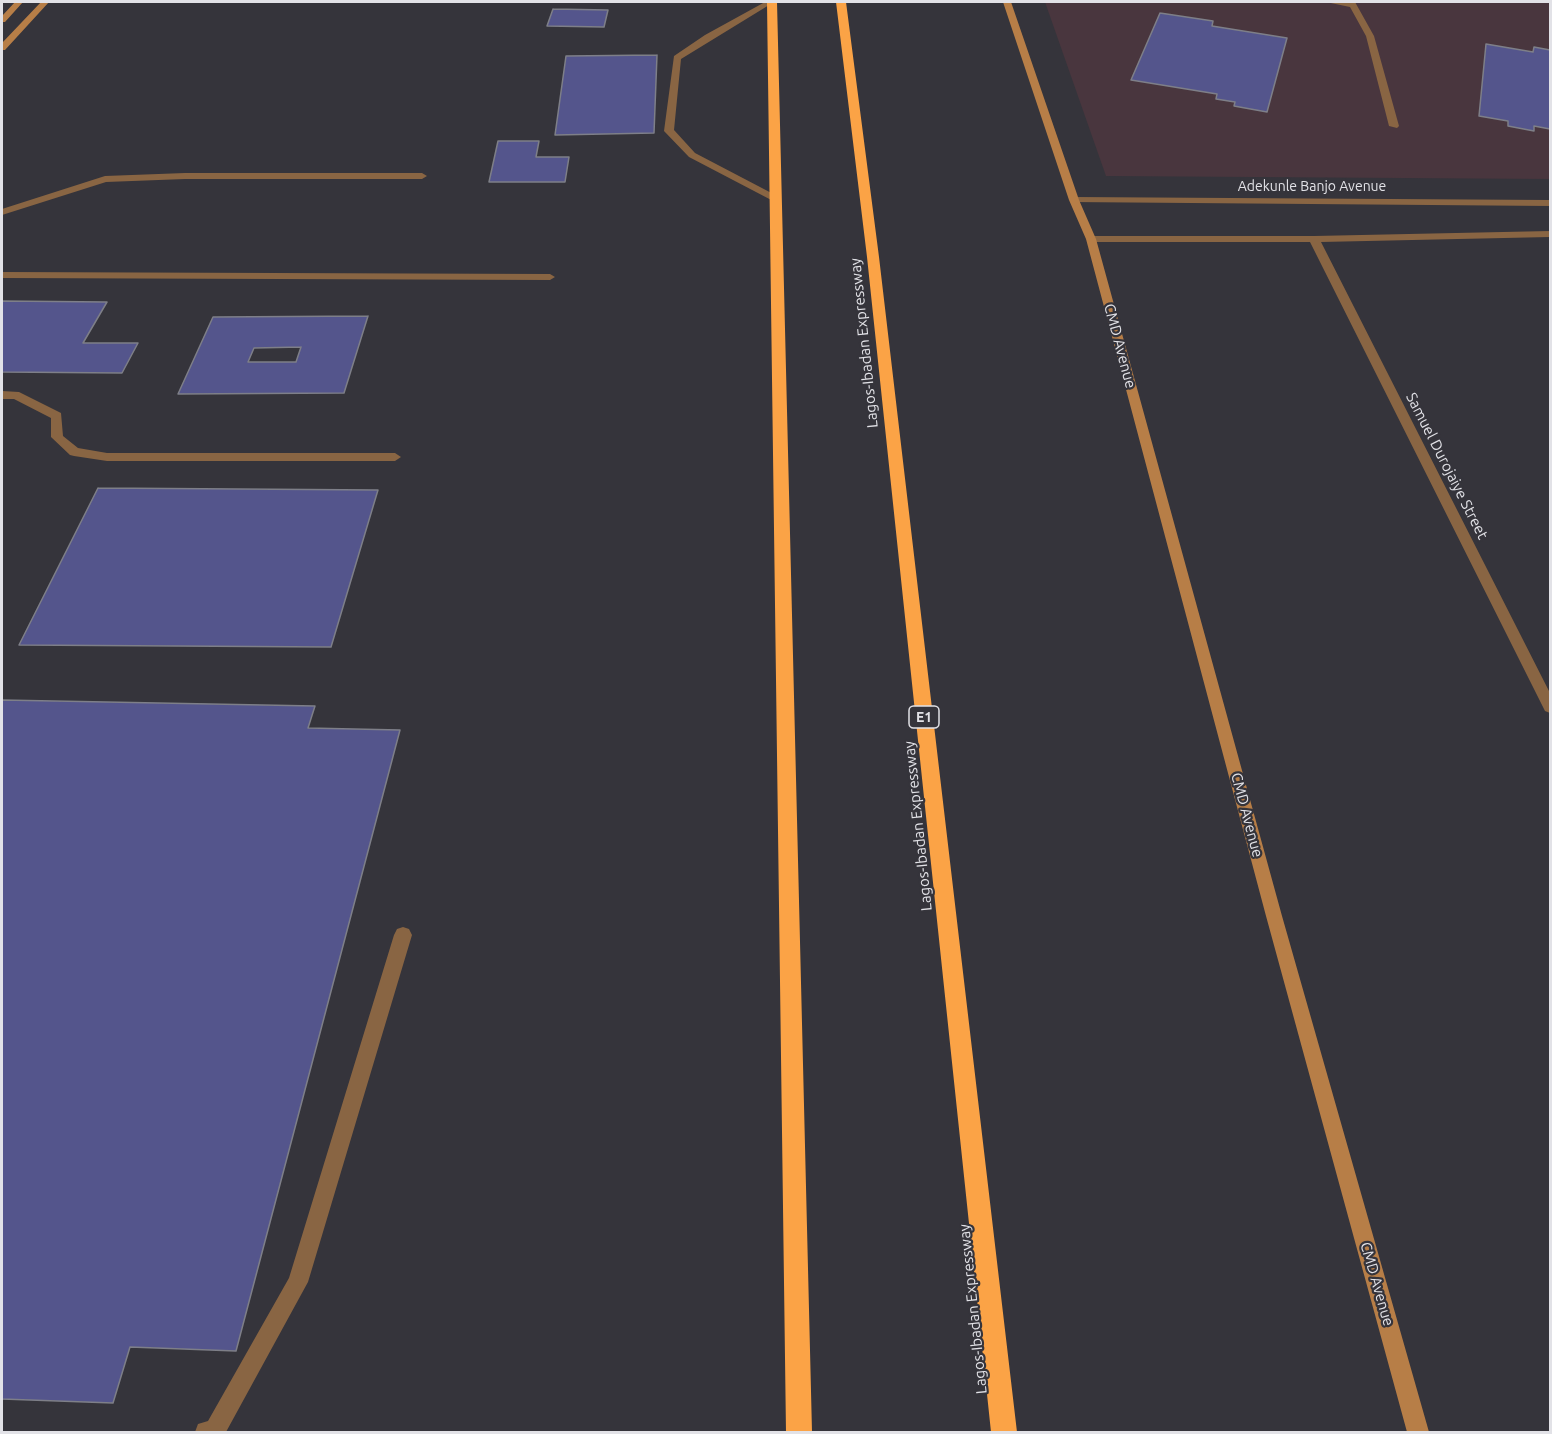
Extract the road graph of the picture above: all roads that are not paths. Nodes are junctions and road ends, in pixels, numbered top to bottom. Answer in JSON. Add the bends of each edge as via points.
{"nodes":[{"id":1,"x":19,"y":2,"type":"edge"},
{"id":2,"x":45,"y":2,"type":"edge"},
{"id":3,"x":771,"y":2,"type":"edge"},
{"id":4,"x":841,"y":2,"type":"edge"},
{"id":5,"x":1007,"y":2,"type":"edge"},
{"id":6,"x":1330,"y":2,"type":"edge"},
{"id":7,"x":1351,"y":3,"type":"edge"},
{"id":8,"x":2,"y":20,"type":"edge"},
{"id":9,"x":2,"y":48,"type":"edge"},
{"id":10,"x":1394,"y":126,"type":"dead end"},
{"id":11,"x":422,"y":176,"type":"dead end"},
{"id":12,"x":777,"y":200,"type":"junction"},
{"id":13,"x":1074,"y":200,"type":"junction"},
{"id":14,"x":1551,"y":203,"type":"edge"},
{"id":15,"x":2,"y":212,"type":"edge"},
{"id":16,"x":1551,"y":234,"type":"edge"},
{"id":17,"x":1091,"y":239,"type":"junction"},
{"id":18,"x":1314,"y":239,"type":"junction"},
{"id":19,"x":2,"y":275,"type":"edge"},
{"id":20,"x":550,"y":277,"type":"dead end"},
{"id":21,"x":2,"y":395,"type":"edge"},
{"id":22,"x":395,"y":457,"type":"dead end"},
{"id":23,"x":1551,"y":707,"type":"edge"},
{"id":24,"x":403,"y":935,"type":"dead end"},
{"id":25,"x":206,"y":1432,"type":"edge"},
{"id":26,"x":800,"y":1432,"type":"edge"},
{"id":27,"x":1005,"y":1432,"type":"edge"},
{"id":28,"x":1418,"y":1432,"type":"edge"}],
"edges":[{"from":1,"to":8,"type":"street"},
{"from":2,"to":9,"type":"street"},
{"from":3,"to":12,"type":"highway"},
{"from":3,"to":12,"type":"street","via":[[677,58],[669,131],[692,155]]},
{"from":4,"to":27,"type":"highway","name":"Lagos-Ibadan Expressway","number":"E1"},
{"from":5,"to":13,"type":"street","name":"CMD Avenue"},
{"from":6,"to":7,"type":"street"},
{"from":7,"to":10,"type":"street","via":[[1370,36]]},
{"from":11,"to":15,"type":"street","via":[[105,178]]},
{"from":12,"to":26,"type":"highway"},
{"from":13,"to":14,"type":"street","name":"Adekunle Banjo Avenue"},
{"from":13,"to":17,"type":"street","name":"CMD Avenue"},
{"from":16,"to":18,"type":"street"},
{"from":17,"to":18,"type":"street"},
{"from":17,"to":28,"type":"street","name":"CMD Avenue"},
{"from":18,"to":23,"type":"street","name":"Samuel Durojaiye Street"},
{"from":19,"to":20,"type":"street"},
{"from":21,"to":22,"type":"street","via":[[15,395],[57,416],[57,437],[75,452],[107,457]]},
{"from":24,"to":25,"type":"street","via":[[298,1282],[215,1430]]}]}
